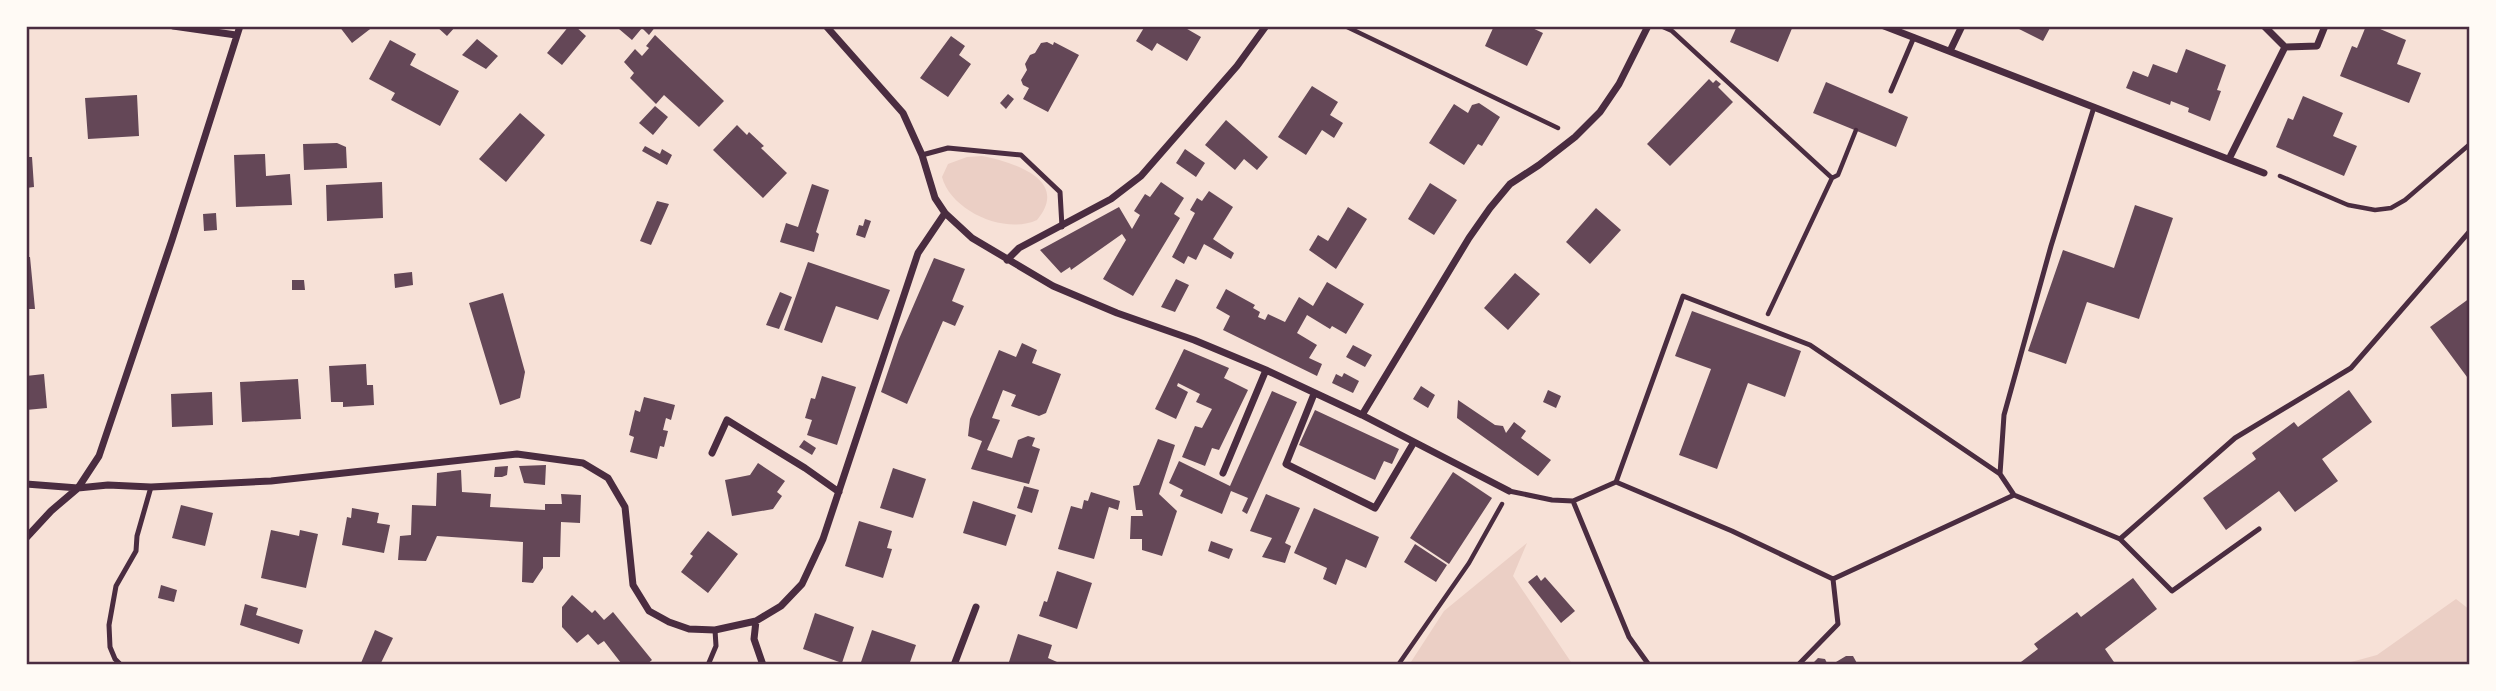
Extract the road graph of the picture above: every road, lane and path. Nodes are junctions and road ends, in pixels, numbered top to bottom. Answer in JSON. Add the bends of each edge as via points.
{"nodes":[{"id":1,"x":173,"y":26,"type":"edge"},
{"id":2,"x":240,"y":26,"type":"edge"},
{"id":3,"x":826,"y":26,"type":"edge"},
{"id":4,"x":1266,"y":26,"type":"edge"},
{"id":5,"x":1345,"y":26,"type":"edge"},
{"id":6,"x":1648,"y":26,"type":"edge"},
{"id":7,"x":1663,"y":26,"type":"edge"},
{"id":8,"x":1884,"y":26,"type":"edge"},
{"id":9,"x":1962,"y":26,"type":"edge"},
{"id":10,"x":2264,"y":26,"type":"edge"},
{"id":11,"x":2326,"y":26,"type":"edge"},
{"id":12,"x":236,"y":36,"type":"junction"},
{"id":13,"x":1914,"y":37,"type":"junction"},
{"id":14,"x":2285,"y":47,"type":"junction"},
{"id":15,"x":1950,"y":51,"type":"junction"},
{"id":16,"x":1891,"y":91,"type":"dead end"},
{"id":17,"x":2094,"y":107,"type":"junction"},
{"id":18,"x":1856,"y":130,"type":"dead end"},
{"id":19,"x":1575,"y":137,"type":"junction"},
{"id":20,"x":2470,"y":144,"type":"edge"},
{"id":21,"x":922,"y":155,"type":"junction"},
{"id":22,"x":2228,"y":159,"type":"junction"},
{"id":23,"x":2264,"y":173,"type":"joint"},
{"id":24,"x":1832,"y":178,"type":"junction"},
{"id":25,"x":945,"y":213,"type":"junction"},
{"id":26,"x":1062,"y":227,"type":"junction"},
{"id":27,"x":2470,"y":231,"type":"edge"},
{"id":28,"x":1007,"y":260,"type":"junction"},
{"id":29,"x":1762,"y":326,"type":"junction"},
{"id":30,"x":1266,"y":370,"type":"junction"},
{"id":31,"x":1314,"y":394,"type":"junction"},
{"id":32,"x":1362,"y":415,"type":"junction"},
{"id":33,"x":1414,"y":442,"type":"junction"},
{"id":34,"x":712,"y":453,"type":"dead end"},
{"id":35,"x":1223,"y":473,"type":"dead end"},
{"id":36,"x":2000,"y":474,"type":"junction"},
{"id":37,"x":1616,"y":482,"type":"junction"},
{"id":38,"x":26,"y":484,"type":"edge"},
{"id":39,"x":151,"y":487,"type":"junction"},
{"id":40,"x":78,"y":488,"type":"junction"},
{"id":41,"x":1508,"y":491,"type":"junction"},
{"id":42,"x":839,"y":492,"type":"junction"},
{"id":43,"x":2014,"y":495,"type":"junction"},
{"id":44,"x":1573,"y":501,"type":"junction"},
{"id":45,"x":2259,"y":529,"type":"dead end"},
{"id":46,"x":26,"y":538,"type":"edge"},
{"id":47,"x":2120,"y":539,"type":"junction"},
{"id":48,"x":1833,"y":579,"type":"junction"},
{"id":49,"x":976,"y":607,"type":"dead end"},
{"id":50,"x":756,"y":621,"type":"junction"},
{"id":51,"x":715,"y":629,"type":"junction"},
{"id":52,"x":121,"y":665,"type":"edge"},
{"id":53,"x":708,"y":665,"type":"edge"},
{"id":54,"x":763,"y":665,"type":"edge"},
{"id":55,"x":954,"y":665,"type":"edge"},
{"id":56,"x":1398,"y":665,"type":"edge"},
{"id":57,"x":1649,"y":665,"type":"edge"},
{"id":58,"x":1798,"y":665,"type":"edge"}],
"edges":[{"from":1,"to":12,"type":"street"},
{"from":2,"to":12,"type":"street"},
{"from":3,"to":21,"type":"street","via":[[903,113]]},
{"from":4,"to":26,"type":"street","via":[[1141,176]]},
{"from":5,"to":19,"type":"path"},
{"from":6,"to":19,"type":"street","via":[[1619,84]]},
{"from":7,"to":24,"type":"path"},
{"from":8,"to":13,"type":"street"},
{"from":9,"to":15,"type":"street"},
{"from":10,"to":14,"type":"street"},
{"from":11,"to":14,"type":"street","via":[[2317,46]]},
{"from":12,"to":40,"type":"street","via":[[99,456]]},
{"from":13,"to":15,"type":"street"},
{"from":13,"to":16,"type":"lane"},
{"from":14,"to":22,"type":"street"},
{"from":15,"to":17,"type":"street"},
{"from":17,"to":22,"type":"street"},
{"from":17,"to":36,"type":"lane","via":[[2004,415]]},
{"from":18,"to":24,"type":"path","via":[[1838,175]]},
{"from":19,"to":32,"type":"street","via":[[1510,184],[1490,208]]},
{"from":20,"to":23,"type":"path","via":[[2391,208],[2348,205],[2283,179],[2271,166]]},
{"from":21,"to":25,"type":"street","via":[[935,198]]},
{"from":21,"to":26,"type":"lane","via":[[948,148],[1021,155],[1060,192]]},
{"from":22,"to":23,"type":"street"},
{"from":24,"to":29,"type":"path"},
{"from":25,"to":28,"type":"street","via":[[972,238]]},
{"from":25,"to":42,"type":"street","via":[[918,253]]},
{"from":26,"to":28,"type":"street","via":[[1019,248]]},
{"from":27,"to":47,"type":"lane","via":[[2351,368],[2235,438]]},
{"from":28,"to":30,"type":"street","via":[[1053,286]]},
{"from":29,"to":36,"type":"lane","via":[[1810,345]]},
{"from":29,"to":37,"type":"lane","via":[[1683,296]]},
{"from":30,"to":31,"type":"street"},
{"from":30,"to":35,"type":"street"},
{"from":31,"to":32,"type":"street"},
{"from":31,"to":33,"type":"street","via":[[1286,464],[1375,508]]},
{"from":32,"to":33,"type":"street"},
{"from":33,"to":41,"type":"street"},
{"from":34,"to":42,"type":"street","via":[[727,420]]},
{"from":36,"to":43,"type":"lane"},
{"from":37,"to":44,"type":"lane"},
{"from":37,"to":48,"type":"lane"},
{"from":38,"to":40,"type":"street"},
{"from":39,"to":40,"type":"street"},
{"from":39,"to":51,"type":"street","via":[[271,481],[517,454],[583,463],[608,478],[625,507],[633,585],[649,611],[689,629]]},
{"from":39,"to":52,"type":"lane","via":[[136,551],[116,586],[109,625],[110,646]]},
{"from":40,"to":46,"type":"street"},
{"from":41,"to":44,"type":"lane"},
{"from":41,"to":56,"type":"path","via":[[1469,563]]},
{"from":42,"to":50,"type":"street","via":[[802,584],[781,606]]},
{"from":43,"to":47,"type":"lane"},
{"from":43,"to":48,"type":"lane"},
{"from":44,"to":57,"type":"lane","via":[[1629,637]]},
{"from":45,"to":47,"type":"lane","via":[[2172,591]]},
{"from":48,"to":58,"type":"lane","via":[[1838,624]]},
{"from":49,"to":55,"type":"street"},
{"from":50,"to":51,"type":"street"},
{"from":50,"to":54,"type":"street","via":[[754,639]]},
{"from":51,"to":53,"type":"lane","via":[[716,646]]}]}
